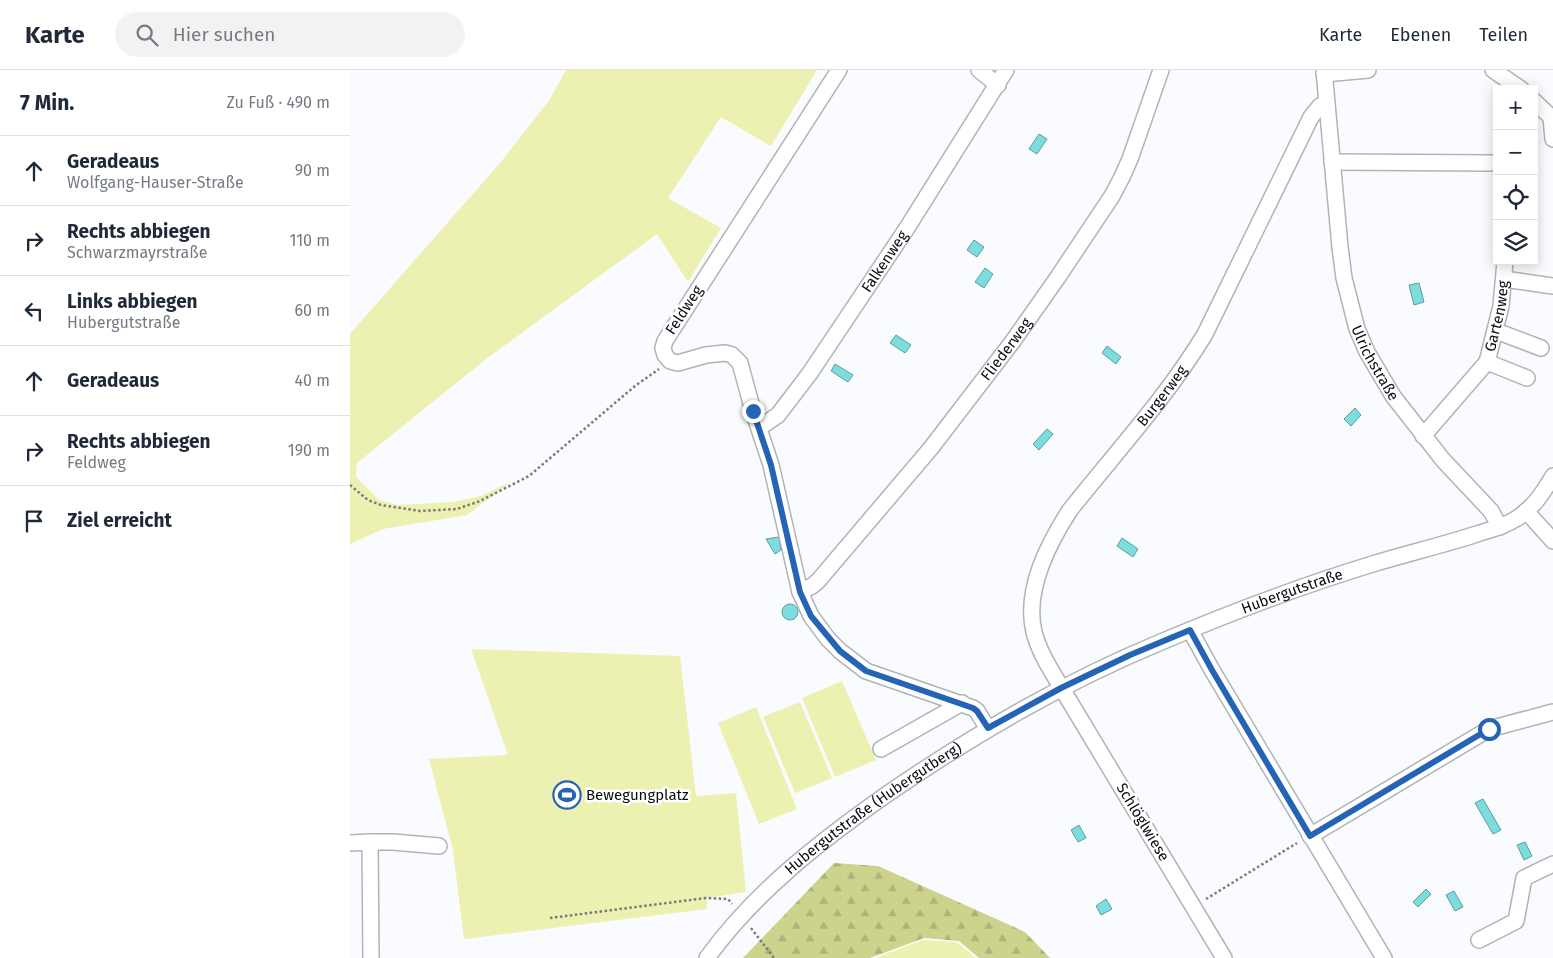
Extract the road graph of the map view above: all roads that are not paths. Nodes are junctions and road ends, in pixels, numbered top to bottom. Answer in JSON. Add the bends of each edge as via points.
{"nodes":[{"id":1,"x":839,"y":70,"type":"edge"},
{"id":2,"x":979,"y":70,"type":"edge"},
{"id":3,"x":1006,"y":70,"type":"edge"},
{"id":4,"x":1161,"y":70,"type":"edge"},
{"id":5,"x":1368,"y":70,"type":"edge"},
{"id":6,"x":1493,"y":70,"type":"edge"},
{"id":7,"x":1324,"y":72,"type":"edge"},
{"id":8,"x":998,"y":85,"type":"junction"},
{"id":9,"x":1515,"y":85,"type":"edge"},
{"id":10,"x":1327,"y":104,"type":"junction"},
{"id":11,"x":1538,"y":105,"type":"edge"},
{"id":12,"x":1552,"y":118,"type":"edge"},
{"id":13,"x":1553,"y":139,"type":"edge"},
{"id":14,"x":1332,"y":162,"type":"junction"},
{"id":15,"x":1491,"y":163,"type":"dead end"},
{"id":16,"x":1505,"y":265,"type":"edge"},
{"id":17,"x":1504,"y":279,"type":"junction"},
{"id":18,"x":1553,"y":286,"type":"edge"},
{"id":19,"x":1496,"y":330,"type":"junction"},
{"id":20,"x":1541,"y":348,"type":"dead end"},
{"id":21,"x":1487,"y":362,"type":"junction"},
{"id":22,"x":1527,"y":378,"type":"dead end"},
{"id":23,"x":759,"y":428,"type":"junction"},
{"id":24,"x":1423,"y":436,"type":"junction"},
{"id":25,"x":1553,"y":476,"type":"edge"},
{"id":26,"x":1526,"y":511,"type":"junction"},
{"id":27,"x":1500,"y":526,"type":"junction"},
{"id":28,"x":1553,"y":540,"type":"edge"},
{"id":29,"x":800,"y":592,"type":"junction"},
{"id":30,"x":1190,"y":630,"type":"junction"},
{"id":31,"x":1061,"y":688,"type":"junction"},
{"id":32,"x":962,"y":703,"type":"junction"},
{"id":33,"x":1553,"y":712,"type":"edge"},
{"id":34,"x":988,"y":728,"type":"junction"},
{"id":35,"x":881,"y":749,"type":"dead end"},
{"id":36,"x":1310,"y":836,"type":"junction"},
{"id":37,"x":370,"y":842,"type":"junction"},
{"id":38,"x":350,"y":843,"type":"edge"},
{"id":39,"x":439,"y":846,"type":"dead end"},
{"id":40,"x":1553,"y":864,"type":"edge"},
{"id":41,"x":1479,"y":940,"type":"dead end"},
{"id":42,"x":371,"y":958,"type":"edge"},
{"id":43,"x":707,"y":958,"type":"edge"},
{"id":44,"x":1224,"y":958,"type":"edge"},
{"id":45,"x":1384,"y":958,"type":"edge"}],
"edges":[{"from":1,"to":23,"type":"street","name":"Feldweg","via":[[663,348],[670,361],[678,363],[715,353],[732,355],[740,363]]},
{"from":2,"to":8,"type":"street"},
{"from":3,"to":8,"type":"street","name":"Falkenweg"},
{"from":4,"to":29,"type":"street","name":"Fliederweg","via":[[1130,159],[1112,196],[1014,341],[931,448],[828,570],[812,586]]},
{"from":5,"to":7,"type":"street"},
{"from":6,"to":9,"type":"street"},
{"from":7,"to":10,"type":"street","name":"Ulrichstraße"},
{"from":8,"to":23,"type":"street","name":"Falkenweg","via":[[810,373],[778,415]]},
{"from":10,"to":14,"type":"street","name":"Ulrichstraße"},
{"from":10,"to":31,"type":"street","name":"Burgerweg","via":[[1320,106],[1311,117],[1205,334],[1162,396],[1070,510],[1050,545],[1035,587],[1032,616],[1038,644]]},
{"from":11,"to":12,"type":"street"},
{"from":12,"to":13,"type":"street"},
{"from":14,"to":15,"type":"street"},
{"from":14,"to":24,"type":"street","name":"Ulrichstraße","via":[[1344,278],[1357,328],[1379,374]]},
{"from":16,"to":17,"type":"street","name":"Gartenweg"},
{"from":17,"to":18,"type":"street"},
{"from":17,"to":19,"type":"street","name":"Gartenweg"},
{"from":19,"to":20,"type":"street"},
{"from":19,"to":21,"type":"street","name":"Gartenweg"},
{"from":21,"to":22,"type":"street"},
{"from":21,"to":24,"type":"street","name":"Gartenweg"},
{"from":23,"to":29,"type":"street","via":[[777,487]]},
{"from":24,"to":27,"type":"street","name":"Ulrichstraße","via":[[1491,511]]},
{"from":25,"to":26,"type":"street","name":"Hubergutstraße"},
{"from":26,"to":27,"type":"street","name":"Hubergutstraße"},
{"from":26,"to":28,"type":"street"},
{"from":27,"to":30,"type":"street","name":"Hubergutstraße","via":[[1316,582]]},
{"from":29,"to":32,"type":"street","via":[[811,616],[828,639],[866,671]]},
{"from":30,"to":31,"type":"street","name":"Hubergutstraße"},
{"from":30,"to":36,"type":"street"},
{"from":31,"to":34,"type":"street","name":"Hubergutstraße (Hubergutberg)"},
{"from":31,"to":44,"type":"street","name":"Schlöglwiese"},
{"from":32,"to":34,"type":"street","via":[[977,711]]},
{"from":32,"to":35,"type":"street"},
{"from":33,"to":36,"type":"street","via":[[1489,729]]},
{"from":34,"to":43,"type":"street","name":"Hubergutstraße (Hubergutberg)","via":[[844,825],[788,871]]},
{"from":36,"to":45,"type":"street"},
{"from":37,"to":38,"type":"street"},
{"from":37,"to":39,"type":"street"},
{"from":37,"to":42,"type":"street"},
{"from":40,"to":41,"type":"street","via":[[1524,878],[1516,920]]}]}
